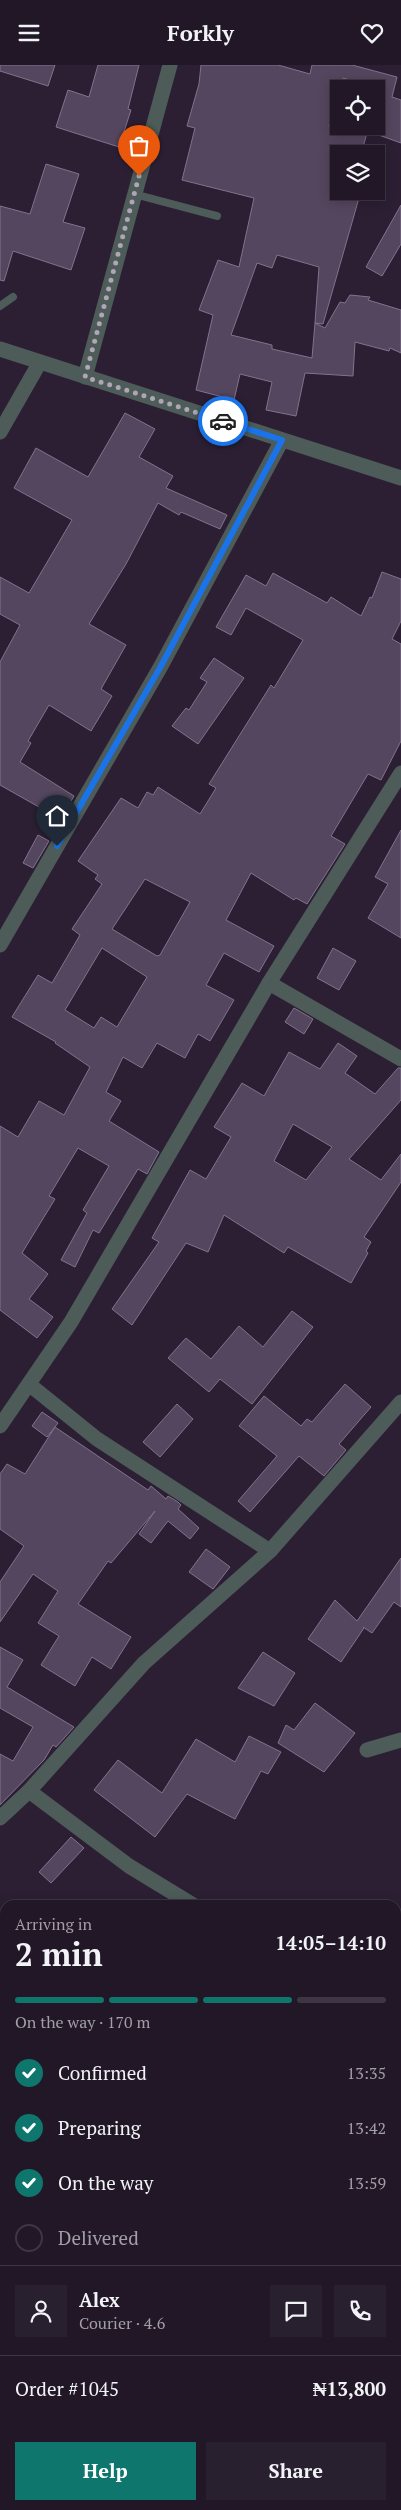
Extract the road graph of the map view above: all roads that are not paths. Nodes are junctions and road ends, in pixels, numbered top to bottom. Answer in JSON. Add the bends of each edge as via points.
{"nodes":[{"id":1,"x":170,"y":65,"type":"edge"},
{"id":2,"x":134,"y":194,"type":"junction"},
{"id":3,"x":217,"y":216,"type":"dead end"},
{"id":4,"x":13,"y":297,"type":"dead end"},
{"id":5,"x":0,"y":306,"type":"edge"},
{"id":6,"x":0,"y":349,"type":"edge"},
{"id":7,"x":40,"y":362,"type":"junction"},
{"id":8,"x":85,"y":377,"type":"junction"},
{"id":9,"x":0,"y":432,"type":"edge"},
{"id":10,"x":282,"y":440,"type":"junction"},
{"id":11,"x":401,"y":478,"type":"edge"},
{"id":12,"x":401,"y":773,"type":"edge"},
{"id":13,"x":0,"y":945,"type":"edge"},
{"id":14,"x":269,"y":983,"type":"junction"},
{"id":15,"x":401,"y":1059,"type":"edge"},
{"id":16,"x":30,"y":1385,"type":"junction"},
{"id":17,"x":401,"y":1402,"type":"edge"},
{"id":18,"x":0,"y":1426,"type":"edge"},
{"id":19,"x":270,"y":1551,"type":"junction"},
{"id":20,"x":401,"y":1740,"type":"edge"},
{"id":21,"x":367,"y":1750,"type":"dead end"},
{"id":22,"x":29,"y":1791,"type":"junction"},
{"id":23,"x":0,"y":1818,"type":"edge"},
{"id":24,"x":185,"y":1900,"type":"edge"}],
"edges":[{"from":1,"to":2,"type":"street"},
{"from":2,"to":3,"type":"lane"},
{"from":2,"to":8,"type":"street"},
{"from":4,"to":5,"type":"lane"},
{"from":6,"to":7,"type":"street"},
{"from":7,"to":8,"type":"street"},
{"from":7,"to":9,"type":"street"},
{"from":8,"to":10,"type":"street"},
{"from":10,"to":11,"type":"street"},
{"from":10,"to":13,"type":"street","via":[[161,666]]},
{"from":12,"to":14,"type":"street"},
{"from":14,"to":15,"type":"street"},
{"from":14,"to":16,"type":"street","via":[[76,1314]]},
{"from":16,"to":18,"type":"street"},
{"from":16,"to":19,"type":"street","via":[[97,1439]]},
{"from":17,"to":19,"type":"street"},
{"from":19,"to":22,"type":"street","via":[[144,1663]]},
{"from":20,"to":21,"type":"street"},
{"from":22,"to":23,"type":"street"},
{"from":22,"to":24,"type":"street","via":[[129,1866]]}]}
